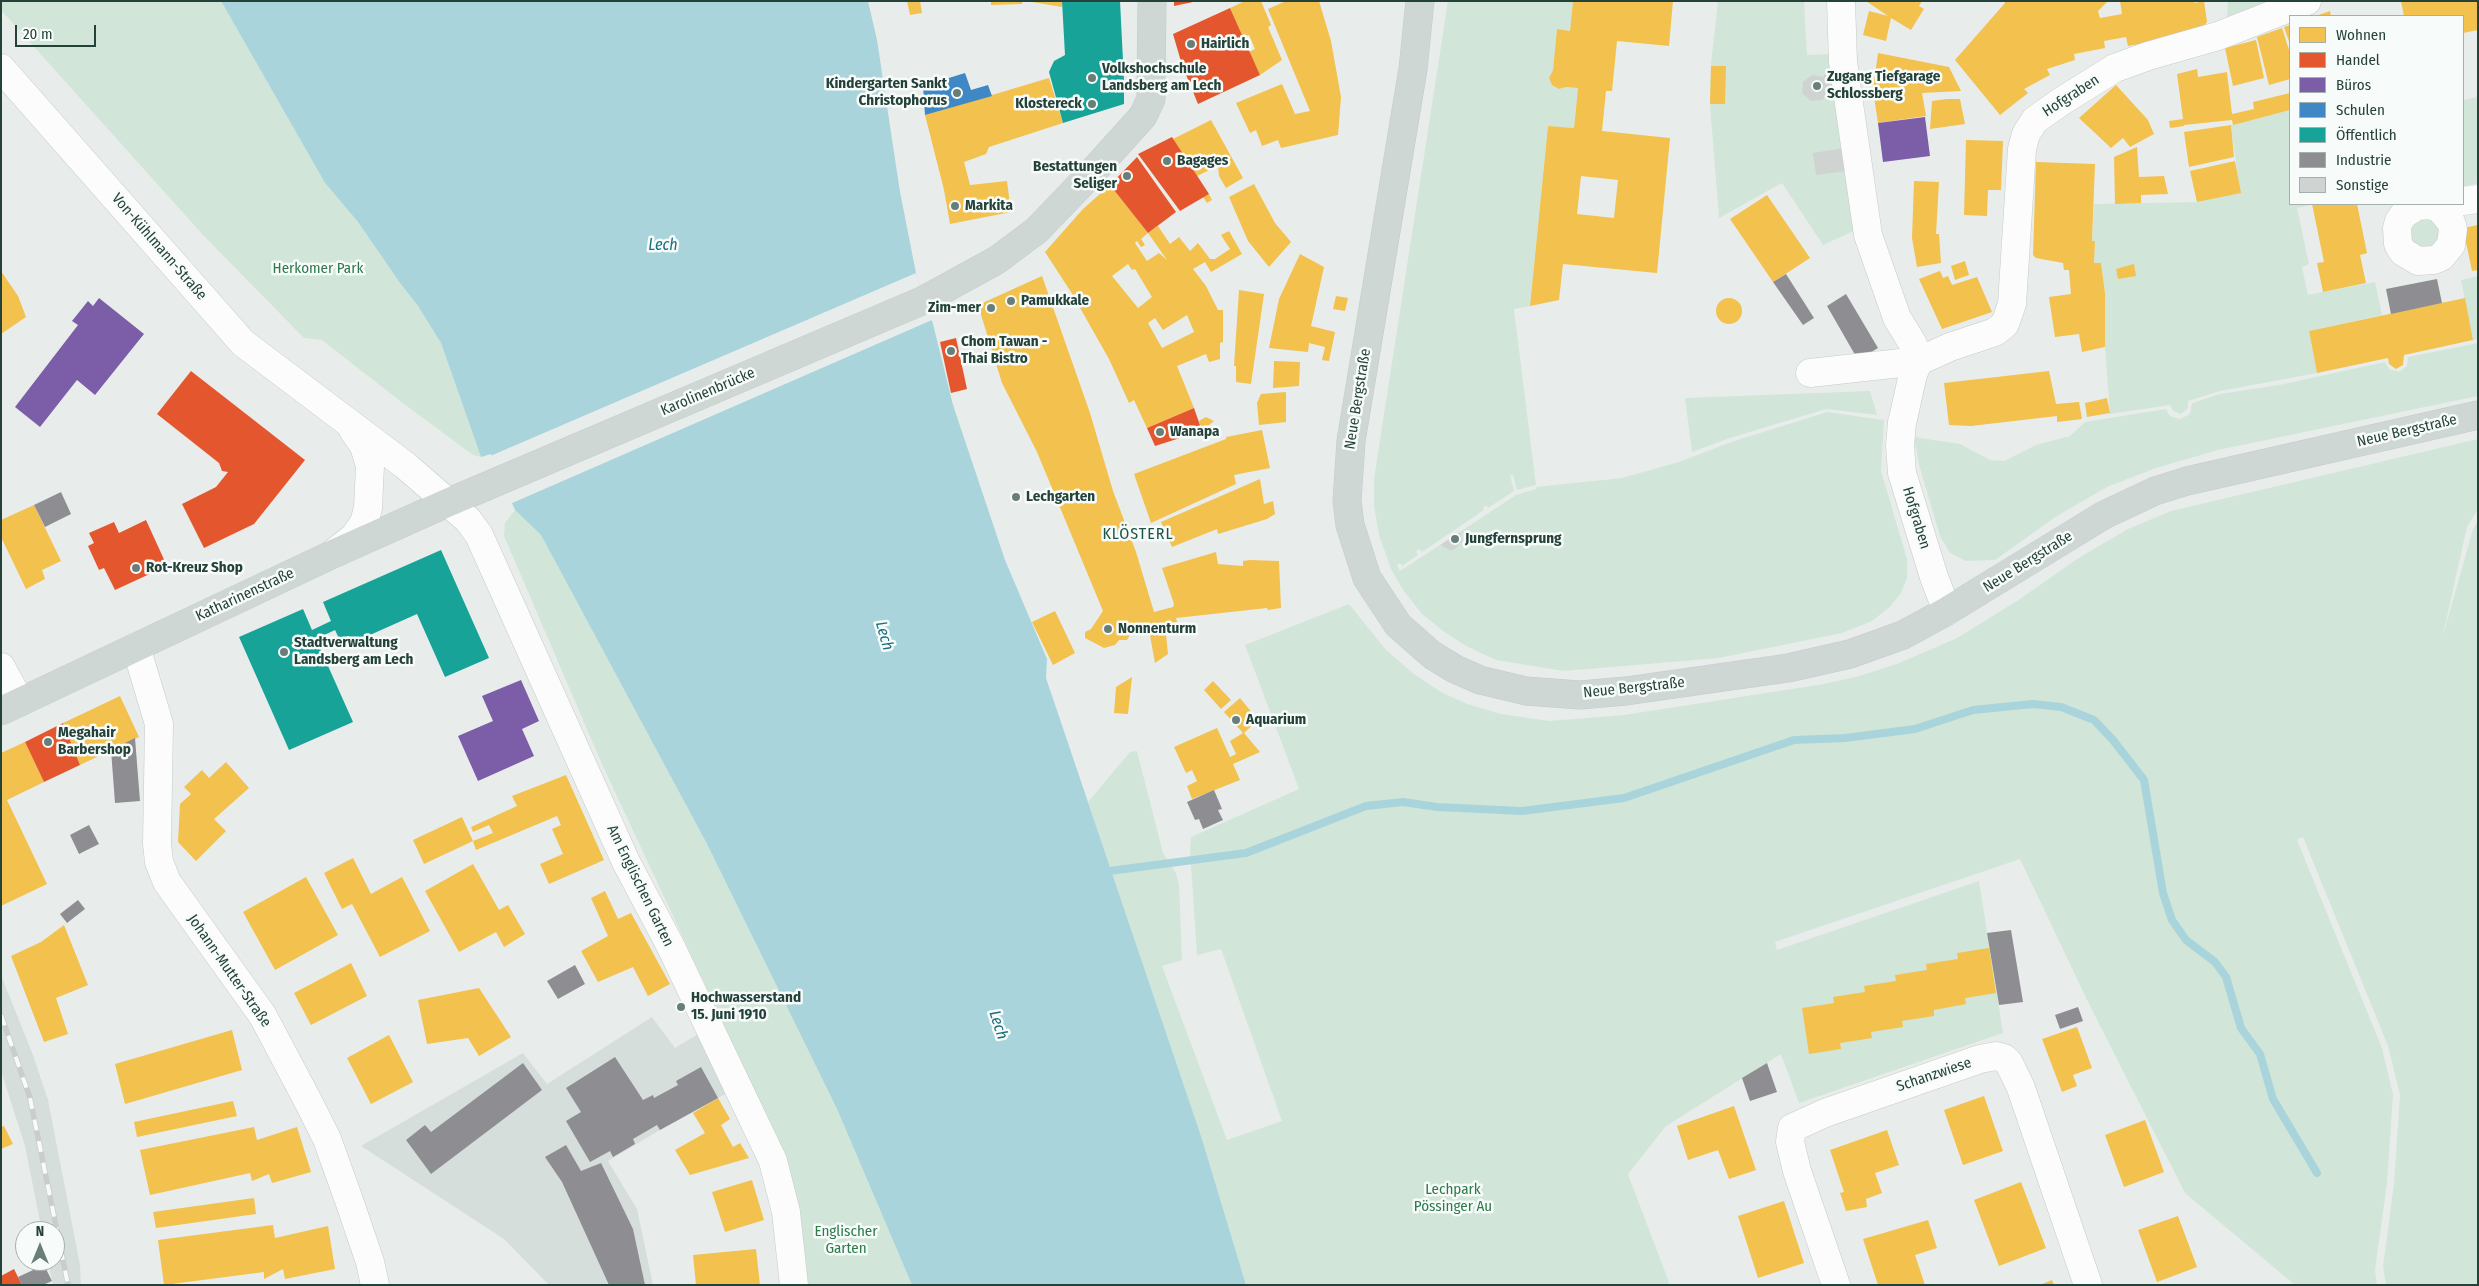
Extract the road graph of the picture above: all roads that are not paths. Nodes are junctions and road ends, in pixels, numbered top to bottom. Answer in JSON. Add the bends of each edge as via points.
{"nodes":[{"id":1,"x":1152,"y":1,"type":"edge"},
{"id":2,"x":1420,"y":1,"type":"edge"},
{"id":3,"x":1841,"y":1,"type":"edge"},
{"id":4,"x":2308,"y":1,"type":"edge"},
{"id":5,"x":1,"y":68,"type":"edge"},
{"id":6,"x":2478,"y":199,"type":"edge"},
{"id":7,"x":2464,"y":201,"type":"edge"},
{"id":8,"x":1919,"y":361,"type":"junction"},
{"id":9,"x":1810,"y":373,"type":"dead end"},
{"id":10,"x":332,"y":410,"type":"junction"},
{"id":11,"x":2478,"y":415,"type":"edge"},
{"id":12,"x":492,"y":484,"type":"joint"},
{"id":13,"x":447,"y":503,"type":"junction"},
{"id":14,"x":331,"y":555,"type":"junction"},
{"id":15,"x":1948,"y":611,"type":"junction"},
{"id":16,"x":136,"y":647,"type":"junction"},
{"id":17,"x":1,"y":667,"type":"edge"},
{"id":18,"x":10,"y":707,"type":"edge"},
{"id":19,"x":375,"y":1285,"type":"edge"},
{"id":20,"x":794,"y":1285,"type":"edge"},
{"id":21,"x":1836,"y":1285,"type":"edge"},
{"id":22,"x":2088,"y":1285,"type":"edge"}],
"edges":[{"from":1,"to":12,"type":"main road","name":"Karolinenbrücke","via":[[1151,93],[1143,116],[1028,237],[997,260],[924,300]]},
{"from":2,"to":15,"type":"main road","name":"Neue Bergstraße","via":[[1413,70],[1347,470],[1347,501],[1358,553],[1367,578],[1398,625],[1432,655],[1480,680],[1526,692],[1580,695],[1788,668],[1850,654],[1903,635]]},
{"from":3,"to":8,"type":"street","via":[[1843,62],[1868,235],[1898,318]]},
{"from":4,"to":8,"type":"street","name":"Hofgraben","via":[[2218,36],[2115,68],[2035,120],[2022,149],[2013,294],[2005,324],[1995,332]]},
{"from":5,"to":10,"type":"street","name":"Von-Kühlmann-Straße","via":[[243,342]]},
{"from":6,"to":7,"type":"street"},
{"from":8,"to":9,"type":"street","name":"Hofgraben"},
{"from":8,"to":15,"type":"street","name":"Hofgraben","via":[[1902,420],[1902,472],[1934,577]]},
{"from":10,"to":13,"type":"street","name":"Von-Kühlmann-Straße","via":[[406,466]]},
{"from":10,"to":14,"type":"street","name":"Von-Kühlmann-Straße","via":[[357,434],[364,446],[370,466],[370,489],[364,523],[354,537]]},
{"from":11,"to":15,"type":"main road","name":"Neue Bergstraße","via":[[2155,491],[2104,515]]},
{"from":12,"to":13,"type":"main road","name":"Katharinenstraße"},
{"from":13,"to":14,"type":"main road","name":"Katharinenstraße"},
{"from":13,"to":20,"type":"street","name":"Am Englischen Garten","via":[[480,535],[626,862],[674,953],[770,1153],[782,1186]]},
{"from":14,"to":16,"type":"main road","name":"Katharinenstraße"},
{"from":16,"to":18,"type":"main road","name":"Katharinenstraße"},
{"from":16,"to":19,"type":"street","name":"Johann-Mutter-Straße","via":[[159,724],[156,844],[159,862],[167,882],[263,1016],[307,1098],[330,1148]]},
{"from":17,"to":18,"type":"street"},
{"from":21,"to":22,"type":"street","name":"Schanzwiese","via":[[1797,1171],[1790,1142],[1792,1128],[1824,1113],[1996,1056],[2009,1063],[2021,1088]]}]}
